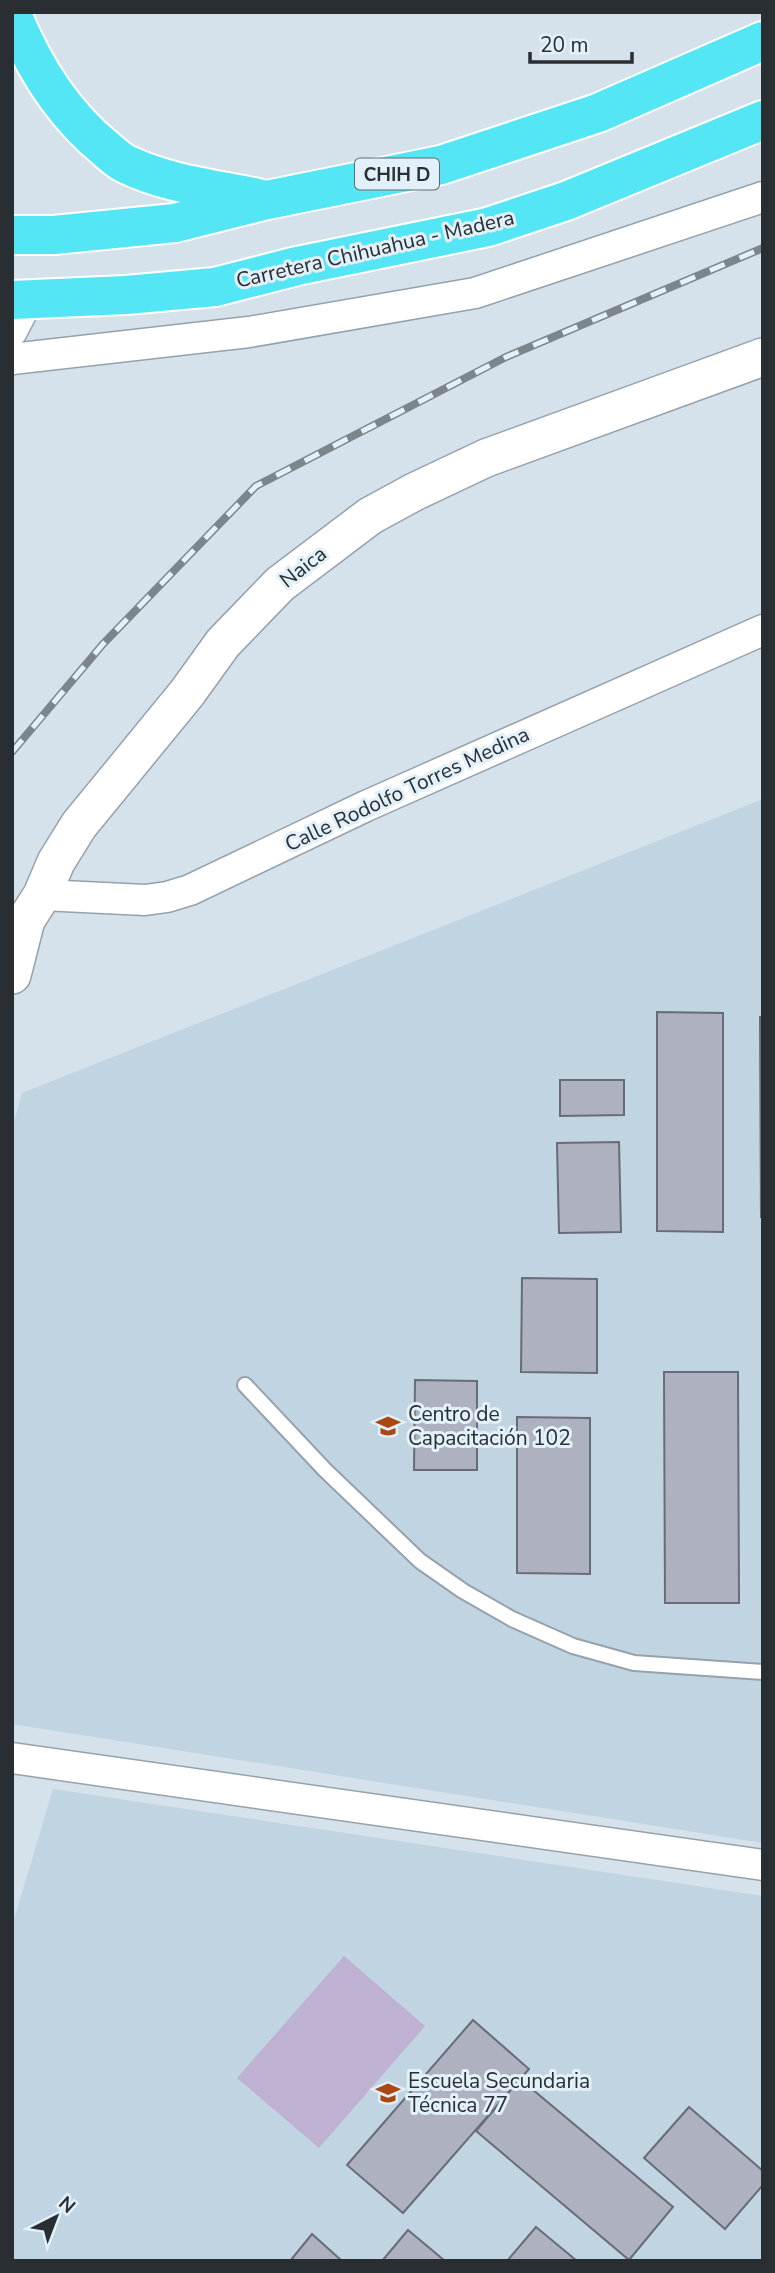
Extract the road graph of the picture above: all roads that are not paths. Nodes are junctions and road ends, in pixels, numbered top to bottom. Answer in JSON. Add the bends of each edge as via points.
{"nodes":[{"id":1,"x":12,"y":14,"type":"edge"},
{"id":2,"x":763,"y":41,"type":"edge"},
{"id":3,"x":763,"y":120,"type":"edge"},
{"id":4,"x":763,"y":197,"type":"edge"},
{"id":5,"x":267,"y":200,"type":"junction"},
{"id":6,"x":12,"y":235,"type":"edge"},
{"id":7,"x":18,"y":310,"type":"edge"},
{"id":8,"x":763,"y":357,"type":"edge"},
{"id":9,"x":12,"y":359,"type":"edge"},
{"id":10,"x":763,"y":630,"type":"edge"},
{"id":11,"x":42,"y":894,"type":"junction"},
{"id":12,"x":12,"y":975,"type":"edge"},
{"id":13,"x":245,"y":1385,"type":"dead end"},
{"id":14,"x":763,"y":1672,"type":"edge"},
{"id":15,"x":12,"y":1758,"type":"edge"},
{"id":16,"x":763,"y":1865,"type":"edge"}],
"edges":[{"from":1,"to":5,"type":"highway","via":[[52,92],[86,132],[125,164],[166,179]]},
{"from":2,"to":5,"type":"highway","number":"CHIH D","via":[[598,113],[441,165]]},
{"from":3,"to":7,"type":"highway","name":"Carretera Chihuahua - Madera","via":[[566,201],[488,227],[215,287]]},
{"from":4,"to":9,"type":"street","via":[[475,293],[249,332]]},
{"from":5,"to":6,"type":"highway","number":"CHIH D","via":[[175,223]]},
{"from":8,"to":11,"type":"street","name":"Naica","via":[[486,457],[370,516],[280,584],[223,643],[79,825]]},
{"from":10,"to":11,"type":"street","name":"Calle Rodolfo Torres Medina","via":[[366,806],[190,890],[145,900]]},
{"from":11,"to":12,"type":"street","name":"Naica","via":[[26,920]]},
{"from":13,"to":14,"type":"lane","via":[[325,1471],[420,1561],[512,1619],[573,1646],[634,1663]]},
{"from":15,"to":16,"type":"street"}]}
